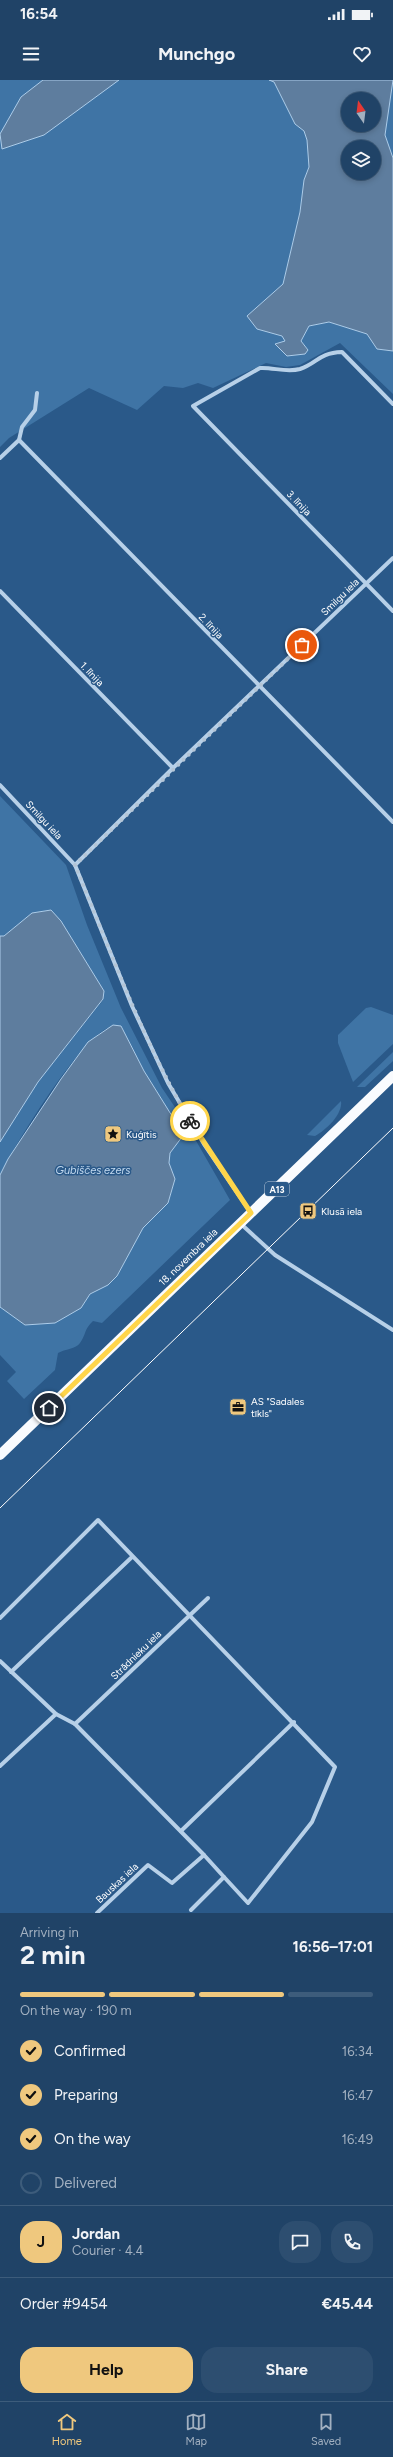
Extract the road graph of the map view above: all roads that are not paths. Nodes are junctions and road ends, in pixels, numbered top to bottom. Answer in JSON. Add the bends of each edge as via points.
{"nodes":[{"id":1,"x":38,"y":393,"type":"dead end"},
{"id":2,"x":393,"y":404,"type":"edge"},
{"id":3,"x":19,"y":440,"type":"junction"},
{"id":4,"x":0,"y":458,"type":"edge"},
{"id":5,"x":393,"y":558,"type":"edge"},
{"id":6,"x":366,"y":584,"type":"junction"},
{"id":7,"x":0,"y":591,"type":"edge"},
{"id":8,"x":393,"y":611,"type":"edge"},
{"id":9,"x":259,"y":686,"type":"junction"},
{"id":10,"x":173,"y":768,"type":"junction"},
{"id":11,"x":0,"y":785,"type":"edge"},
{"id":12,"x":393,"y":822,"type":"edge"},
{"id":13,"x":75,"y":865,"type":"junction"},
{"id":14,"x":393,"y":1076,"type":"edge"},
{"id":15,"x":251,"y":1213,"type":"junction"},
{"id":16,"x":240,"y":1223,"type":"junction"},
{"id":17,"x":393,"y":1330,"type":"edge"},
{"id":18,"x":0,"y":1455,"type":"edge"},
{"id":19,"x":132,"y":1557,"type":"junction"},
{"id":20,"x":208,"y":1598,"type":"dead end"},
{"id":21,"x":189,"y":1616,"type":"junction"},
{"id":22,"x":0,"y":1618,"type":"edge"},
{"id":23,"x":0,"y":1661,"type":"edge"},
{"id":24,"x":11,"y":1672,"type":"junction"},
{"id":25,"x":56,"y":1714,"type":"junction"},
{"id":26,"x":294,"y":1722,"type":"junction"},
{"id":27,"x":75,"y":1724,"type":"junction"},
{"id":28,"x":0,"y":1766,"type":"edge"},
{"id":29,"x":181,"y":1831,"type":"junction"},
{"id":30,"x":204,"y":1855,"type":"junction"},
{"id":31,"x":224,"y":1877,"type":"junction"},
{"id":32,"x":191,"y":1910,"type":"dead end"},
{"id":33,"x":96,"y":1913,"type":"edge"}],
"edges":[{"from":1,"to":3,"type":"street","via":[[34,410],[22,427]]},
{"from":2,"to":6,"type":"street","name":"3. līnija","via":[[342,352],[327,352],[300,369],[285,371],[270,367],[260,368],[193,406]]},
{"from":3,"to":4,"type":"street"},
{"from":3,"to":9,"type":"street","name":"2. līnija"},
{"from":5,"to":6,"type":"street","name":"Smilgu iela"},
{"from":6,"to":8,"type":"street","name":"3. līnija"},
{"from":6,"to":9,"type":"street","name":"Smilgu iela"},
{"from":7,"to":10,"type":"street","name":"1. līnija"},
{"from":9,"to":10,"type":"street","name":"Smilgu iela"},
{"from":9,"to":12,"type":"street","name":"2. līnija"},
{"from":10,"to":13,"type":"street","name":"Smilgu iela"},
{"from":11,"to":13,"type":"street","name":"Smilgu iela"},
{"from":13,"to":15,"type":"street","name":"Smilgu iela","via":[[132,1006],[168,1083],[204,1144]]},
{"from":14,"to":15,"type":"main road","name":"18. novembra iela","number":"A13"},
{"from":15,"to":16,"type":"main road","name":"18. novembra iela","number":"A13"},
{"from":16,"to":17,"type":"street","via":[[275,1255]]},
{"from":16,"to":18,"type":"main road","name":"18. novembra iela","number":"A13"},
{"from":19,"to":21,"type":"street"},
{"from":19,"to":22,"type":"street","via":[[98,1520]]},
{"from":19,"to":24,"type":"street"},
{"from":20,"to":21,"type":"street","name":"Strādnieku iela"},
{"from":21,"to":26,"type":"street"},
{"from":21,"to":27,"type":"street","name":"Strādnieku iela"},
{"from":23,"to":24,"type":"street"},
{"from":24,"to":25,"type":"street"},
{"from":25,"to":27,"type":"street"},
{"from":25,"to":28,"type":"street"},
{"from":26,"to":29,"type":"street"},
{"from":26,"to":31,"type":"street","via":[[335,1767],[312,1822],[248,1903]]},
{"from":27,"to":29,"type":"street"},
{"from":29,"to":30,"type":"street"},
{"from":30,"to":31,"type":"street"},
{"from":30,"to":33,"type":"street","name":"Bauskas iela","via":[[172,1883],[148,1865]]},
{"from":31,"to":32,"type":"street"}]}
